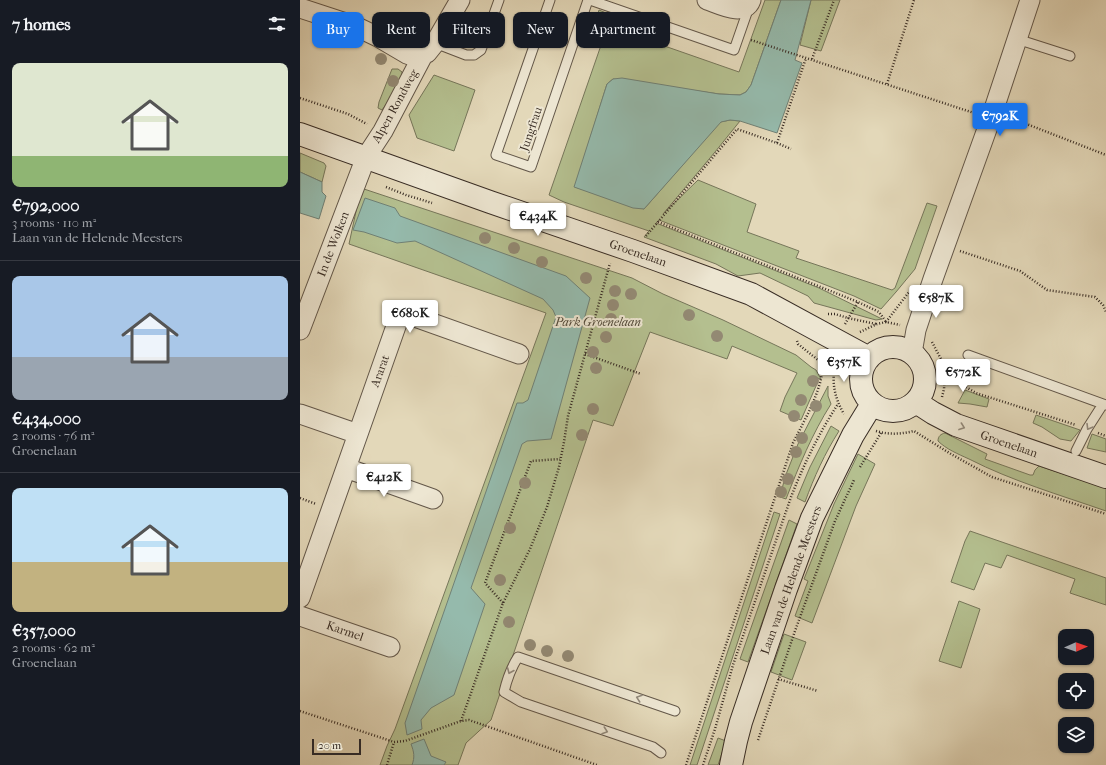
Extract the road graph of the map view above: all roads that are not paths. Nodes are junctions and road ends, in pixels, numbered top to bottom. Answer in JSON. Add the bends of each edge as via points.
{"nodes":[{"id":1,"x":460,"y":0,"type":"edge"},
{"id":2,"x":499,"y":0,"type":"edge"},
{"id":3,"x":550,"y":0,"type":"edge"},
{"id":4,"x":589,"y":0,"type":"edge"},
{"id":5,"x":707,"y":0,"type":"edge"},
{"id":6,"x":1030,"y":0,"type":"edge"},
{"id":7,"x":751,"y":2,"type":"edge"},
{"id":8,"x":300,"y":8,"type":"edge"},
{"id":9,"x":1017,"y":39,"type":"junction"},
{"id":10,"x":429,"y":49,"type":"junction"},
{"id":11,"x":1070,"y":56,"type":"dead end"},
{"id":12,"x":300,"y":134,"type":"edge"},
{"id":13,"x":366,"y":157,"type":"junction"},
{"id":14,"x":300,"y":330,"type":"edge"},
{"id":15,"x":912,"y":353,"type":"junction"},
{"id":16,"x":519,"y":354,"type":"dead end"},
{"id":17,"x":968,"y":355,"type":"dead end"},
{"id":18,"x":869,"y":358,"type":"junction"},
{"id":19,"x":920,"y":396,"type":"junction"},
{"id":20,"x":872,"y":404,"type":"junction"},
{"id":21,"x":1104,"y":404,"type":"edge"},
{"id":22,"x":300,"y":414,"type":"edge"},
{"id":23,"x":358,"y":434,"type":"junction"},
{"id":24,"x":1076,"y":451,"type":"junction"},
{"id":25,"x":1106,"y":461,"type":"edge"},
{"id":26,"x":346,"y":468,"type":"junction"},
{"id":27,"x":1106,"y":477,"type":"edge"},
{"id":28,"x":433,"y":499,"type":"dead end"},
{"id":29,"x":302,"y":587,"type":"edge"},
{"id":30,"x":300,"y":616,"type":"edge"},
{"id":31,"x":390,"y":647,"type":"dead end"},
{"id":32,"x":676,"y":711,"type":"dead end"},
{"id":33,"x":661,"y":753,"type":"dead end"},
{"id":34,"x":730,"y":765,"type":"edge"}],
"edges":[{"from":1,"to":10,"type":"street","name":"Alpen Rondweg"},
{"from":2,"to":10,"type":"lane","via":[[481,50],[474,55]]},
{"from":3,"to":4,"type":"lane","name":"Jungfrau","via":[[496,155],[531,167]]},
{"from":4,"to":7,"type":"lane","via":[[734,50]]},
{"from":5,"to":7,"type":"street","via":[[738,10]]},
{"from":6,"to":9,"type":"street"},
{"from":8,"to":10,"type":"street","name":"Alpen Rondweg","via":[[354,26],[415,57]]},
{"from":9,"to":11,"type":"lane"},
{"from":9,"to":15,"type":"street","via":[[916,330]]},
{"from":10,"to":13,"type":"street","name":"Alpen Rondweg"},
{"from":12,"to":13,"type":"street","name":"Groenelaan"},
{"from":13,"to":14,"type":"street","name":"In de Wolken"},
{"from":13,"to":18,"type":"street","name":"Groenelaan","via":[[751,294]]},
{"from":15,"to":18,"type":"street","via":[[901,348],[889,347],[878,350]]},
{"from":15,"to":19,"type":"street","via":[[924,369],[925,379]]},
{"from":16,"to":23,"type":"street","name":"Ararat","via":[[401,312]]},
{"from":17,"to":21,"type":"lane"},
{"from":18,"to":20,"type":"street","via":[[862,369],[861,382],[864,394]]},
{"from":19,"to":20,"type":"street","via":[[906,409],[894,411],[883,410]]},
{"from":19,"to":24,"type":"street","name":"Groenelaan"},
{"from":19,"to":27,"type":"street","name":"Groenelaan","one_way":true,"via":[[933,413],[956,425]]},
{"from":20,"to":34,"type":"street","name":"Laan van de Helende Meesters","via":[[853,435],[812,518],[756,676]]},
{"from":21,"to":24,"type":"lane","one_way":true},
{"from":22,"to":23,"type":"street"},
{"from":23,"to":26,"type":"street"},
{"from":24,"to":25,"type":"street","name":"Groenelaan"},
{"from":26,"to":28,"type":"street"},
{"from":26,"to":29,"type":"street"},
{"from":30,"to":31,"type":"street","name":"Karmel"},
{"from":32,"to":33,"type":"lane","one_way":true,"via":[[518,657],[507,678],[504,692],[520,702],[653,747]]}]}
